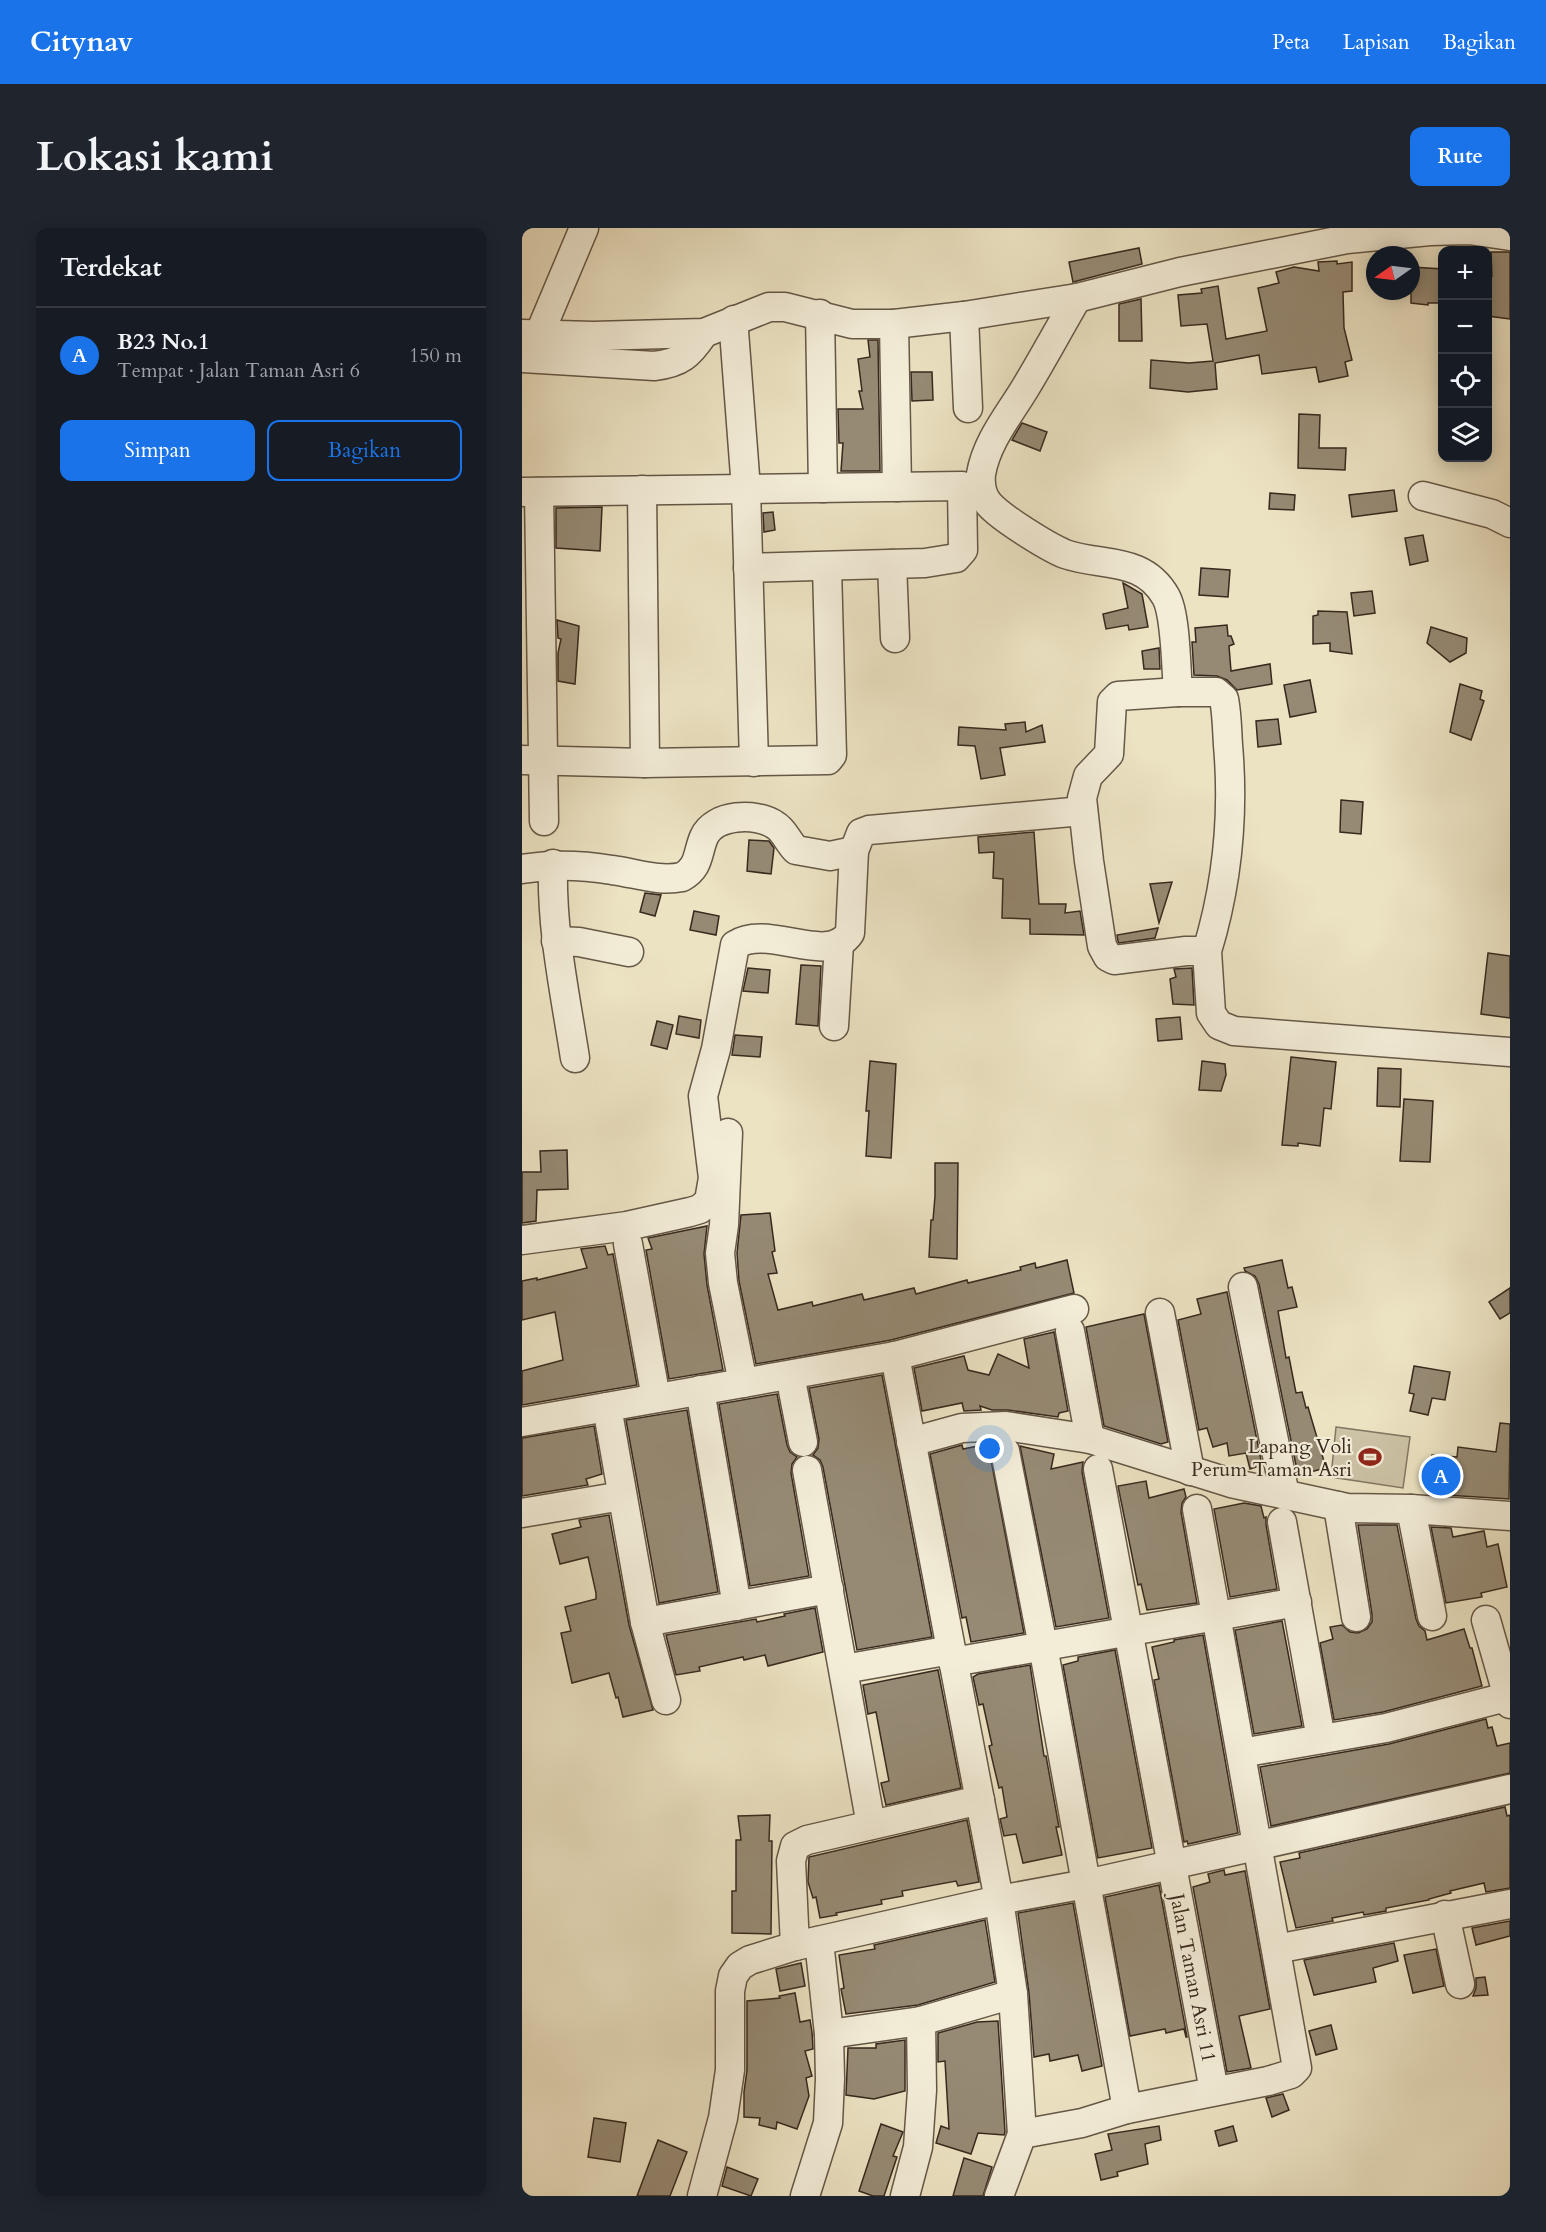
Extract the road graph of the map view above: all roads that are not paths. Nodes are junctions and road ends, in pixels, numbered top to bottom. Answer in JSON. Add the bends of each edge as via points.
{"nodes":[{"id":1,"x":584,"y":228,"type":"edge"},
{"id":2,"x":1469,"y":229,"type":"edge"},
{"id":3,"x":1510,"y":236,"type":"edge"},
{"id":4,"x":1285,"y":239,"type":"edge"},
{"id":5,"x":1077,"y":298,"type":"junction"},
{"id":6,"x":820,"y":314,"type":"junction"},
{"id":7,"x":964,"y":316,"type":"junction"},
{"id":8,"x":734,"y":320,"type":"junction"},
{"id":9,"x":894,"y":324,"type":"junction"},
{"id":10,"x":704,"y":333,"type":"junction"},
{"id":11,"x":530,"y":334,"type":"edge"},
{"id":12,"x":522,"y":358,"type":"edge"},
{"id":13,"x":968,"y":408,"type":"dead end"},
{"id":14,"x":897,"y":487,"type":"junction"},
{"id":15,"x":823,"y":488,"type":"junction"},
{"id":16,"x":746,"y":489,"type":"junction"},
{"id":17,"x":642,"y":490,"type":"junction"},
{"id":18,"x":530,"y":492,"type":"edge"},
{"id":19,"x":1423,"y":496,"type":"dead end"},
{"id":20,"x":1510,"y":523,"type":"edge"},
{"id":21,"x":892,"y":564,"type":"junction"},
{"id":22,"x":827,"y":567,"type":"junction"},
{"id":23,"x":748,"y":568,"type":"junction"},
{"id":24,"x":895,"y":639,"type":"dead end"},
{"id":25,"x":532,"y":676,"type":"edge"},
{"id":26,"x":1178,"y":692,"type":"junction"},
{"id":27,"x":533,"y":761,"type":"edge"},
{"id":28,"x":754,"y":762,"type":"junction"},
{"id":29,"x":645,"y":763,"type":"junction"},
{"id":30,"x":1083,"y":811,"type":"junction"},
{"id":31,"x":544,"y":821,"type":"dead end"},
{"id":32,"x":854,"y":851,"type":"junction"},
{"id":33,"x":553,"y":864,"type":"junction"},
{"id":34,"x":522,"y":868,"type":"edge"},
{"id":35,"x":556,"y":941,"type":"junction"},
{"id":36,"x":838,"y":944,"type":"junction"},
{"id":37,"x":1207,"y":951,"type":"junction"},
{"id":38,"x":629,"y":952,"type":"dead end"},
{"id":39,"x":834,"y":1026,"type":"dead end"},
{"id":40,"x":1510,"y":1052,"type":"edge"},
{"id":41,"x":575,"y":1058,"type":"dead end"},
{"id":42,"x":728,"y":1133,"type":"dead end"},
{"id":43,"x":522,"y":1240,"type":"edge"},
{"id":44,"x":628,"y":1244,"type":"dead end"},
{"id":45,"x":1243,"y":1287,"type":"dead end"},
{"id":46,"x":1160,"y":1313,"type":"dead end"},
{"id":47,"x":895,"y":1356,"type":"junction"},
{"id":48,"x":790,"y":1375,"type":"junction"},
{"id":49,"x":743,"y":1383,"type":"junction"},
{"id":50,"x":700,"y":1390,"type":"junction"},
{"id":51,"x":656,"y":1398,"type":"junction"},
{"id":52,"x":607,"y":1407,"type":"junction"},
{"id":53,"x":522,"y":1422,"type":"edge"},
{"id":54,"x":1090,"y":1439,"type":"junction"},
{"id":55,"x":803,"y":1442,"type":"dead end"},
{"id":56,"x":911,"y":1442,"type":"junction"},
{"id":57,"x":1005,"y":1451,"type":"dead end"},
{"id":58,"x":1098,"y":1469,"type":"dead end"},
{"id":59,"x":807,"y":1470,"type":"dead end"},
{"id":60,"x":1190,"y":1471,"type":"junction"},
{"id":61,"x":622,"y":1496,"type":"junction"},
{"id":62,"x":1338,"y":1506,"type":"junction"},
{"id":63,"x":1283,"y":1508,"type":"junction"},
{"id":64,"x":1197,"y":1509,"type":"dead end"},
{"id":65,"x":1411,"y":1509,"type":"junction"},
{"id":66,"x":522,"y":1513,"type":"edge"},
{"id":67,"x":1510,"y":1516,"type":"edge"},
{"id":68,"x":829,"y":1589,"type":"junction"},
{"id":69,"x":1297,"y":1602,"type":"junction"},
{"id":70,"x":737,"y":1606,"type":"junction"},
{"id":71,"x":1216,"y":1616,"type":"junction"},
{"id":72,"x":1432,"y":1616,"type":"dead end"},
{"id":73,"x":1356,"y":1617,"type":"dead end"},
{"id":74,"x":1486,"y":1620,"type":"dead end"},
{"id":75,"x":645,"y":1622,"type":"junction"},
{"id":76,"x":1128,"y":1631,"type":"junction"},
{"id":77,"x":1043,"y":1646,"type":"junction"},
{"id":78,"x":952,"y":1656,"type":"junction"},
{"id":79,"x":844,"y":1670,"type":"junction"},
{"id":80,"x":1509,"y":1699,"type":"edge"},
{"id":81,"x":666,"y":1700,"type":"dead end"},
{"id":82,"x":1321,"y":1739,"type":"junction"},
{"id":83,"x":1241,"y":1753,"type":"junction"},
{"id":84,"x":1510,"y":1789,"type":"edge"},
{"id":85,"x":980,"y":1800,"type":"junction"},
{"id":86,"x":871,"y":1826,"type":"junction"},
{"id":87,"x":1257,"y":1844,"type":"junction"},
{"id":88,"x":1172,"y":1864,"type":"junction"},
{"id":89,"x":1086,"y":1884,"type":"junction"},
{"id":90,"x":999,"y":1900,"type":"junction"},
{"id":91,"x":1510,"y":1904,"type":"edge"},
{"id":92,"x":1445,"y":1915,"type":"junction"},
{"id":93,"x":807,"y":1943,"type":"junction"},
{"id":94,"x":1276,"y":1949,"type":"junction"},
{"id":95,"x":1460,"y":1984,"type":"dead end"},
{"id":96,"x":1013,"y":1994,"type":"junction"},
{"id":97,"x":921,"y":2021,"type":"junction"},
{"id":98,"x":829,"y":2034,"type":"junction"},
{"id":99,"x":1214,"y":2091,"type":"junction"},
{"id":100,"x":1126,"y":2109,"type":"junction"},
{"id":101,"x":1022,"y":2134,"type":"junction"},
{"id":102,"x":702,"y":2196,"type":"edge"},
{"id":103,"x":805,"y":2196,"type":"edge"},
{"id":104,"x":905,"y":2196,"type":"edge"},
{"id":105,"x":999,"y":2196,"type":"edge"}],
"edges":[{"from":1,"to":11,"type":"street"},
{"from":2,"to":3,"type":"street"},
{"from":2,"to":4,"type":"street"},
{"from":4,"to":5,"type":"street","via":[[1180,272]]},
{"from":5,"to":7,"type":"street"},
{"from":5,"to":26,"type":"street","via":[[999,427],[985,459],[981,486],[989,504],[1049,546],[1087,560],[1128,566],[1158,586],[1170,608]]},
{"from":6,"to":8,"type":"street","via":[[770,307]]},
{"from":6,"to":9,"type":"street","via":[[852,324]]},
{"from":6,"to":15,"type":"street"},
{"from":7,"to":9,"type":"street"},
{"from":7,"to":13,"type":"street"},
{"from":8,"to":10,"type":"street"},
{"from":8,"to":16,"type":"street"},
{"from":9,"to":14,"type":"street"},
{"from":10,"to":11,"type":"street"},
{"from":10,"to":12,"type":"street","via":[[685,358],[667,365]]},
{"from":14,"to":15,"type":"street"},
{"from":14,"to":21,"type":"street","via":[[962,486],[964,540],[963,550],[956,558]]},
{"from":15,"to":16,"type":"street"},
{"from":16,"to":17,"type":"street"},
{"from":16,"to":23,"type":"street"},
{"from":17,"to":18,"type":"street"},
{"from":17,"to":29,"type":"street"},
{"from":18,"to":25,"type":"street"},
{"from":19,"to":20,"type":"street","via":[[1492,514]]},
{"from":21,"to":22,"type":"street"},
{"from":21,"to":24,"type":"street"},
{"from":22,"to":23,"type":"street"},
{"from":22,"to":28,"type":"street","via":[[832,756],[823,761]]},
{"from":23,"to":28,"type":"street"},
{"from":25,"to":27,"type":"street"},
{"from":26,"to":30,"type":"street","via":[[1122,696],[1112,702],[1109,754],[1088,776]]},
{"from":26,"to":37,"type":"street","via":[[1216,692],[1224,702],[1230,824]]},
{"from":27,"to":29,"type":"street"},
{"from":27,"to":31,"type":"street"},
{"from":28,"to":29,"type":"street"},
{"from":30,"to":32,"type":"street","via":[[865,831]]},
{"from":30,"to":37,"type":"street","via":[[1105,955],[1114,960]]},
{"from":32,"to":33,"type":"street","via":[[830,856],[795,850],[776,825],[745,817],[713,826],[704,837],[694,866],[682,877],[651,878]]},
{"from":32,"to":36,"type":"street","via":[[850,933]]},
{"from":33,"to":34,"type":"street"},
{"from":33,"to":35,"type":"street"},
{"from":35,"to":38,"type":"street"},
{"from":35,"to":41,"type":"street"},
{"from":36,"to":39,"type":"street"},
{"from":36,"to":43,"type":"street","via":[[829,947],[757,938],[735,945],[703,1096],[713,1178],[705,1205],[627,1226]]},
{"from":37,"to":40,"type":"street","via":[[1211,1013],[1226,1029]]},
{"from":42,"to":49,"type":"street","via":[[720,1253]]},
{"from":44,"to":51,"type":"street"},
{"from":45,"to":63,"type":"street"},
{"from":46,"to":60,"type":"street"},
{"from":47,"to":48,"type":"street"},
{"from":47,"to":54,"type":"street","via":[[1072,1320]]},
{"from":47,"to":56,"type":"street"},
{"from":48,"to":49,"type":"street"},
{"from":48,"to":55,"type":"street"},
{"from":49,"to":50,"type":"street"},
{"from":50,"to":51,"type":"street"},
{"from":50,"to":70,"type":"street"},
{"from":51,"to":52,"type":"street"},
{"from":52,"to":53,"type":"street"},
{"from":52,"to":61,"type":"street"},
{"from":54,"to":56,"type":"street","via":[[1006,1426],[962,1428]]},
{"from":54,"to":60,"type":"street"},
{"from":56,"to":78,"type":"street"},
{"from":57,"to":77,"type":"street"},
{"from":58,"to":76,"type":"street","name":"Jalan Taman Asri 11"},
{"from":59,"to":68,"type":"street"},
{"from":60,"to":63,"type":"street","via":[[1232,1483]]},
{"from":61,"to":66,"type":"street"},
{"from":61,"to":75,"type":"street"},
{"from":62,"to":63,"type":"street"},
{"from":62,"to":65,"type":"street"},
{"from":62,"to":73,"type":"street"},
{"from":63,"to":69,"type":"street"},
{"from":64,"to":71,"type":"street"},
{"from":65,"to":67,"type":"street"},
{"from":65,"to":72,"type":"street"},
{"from":68,"to":70,"type":"street"},
{"from":68,"to":79,"type":"street"},
{"from":69,"to":71,"type":"street"},
{"from":69,"to":82,"type":"street"},
{"from":70,"to":75,"type":"street"},
{"from":71,"to":76,"type":"street"},
{"from":71,"to":83,"type":"street"},
{"from":74,"to":80,"type":"street"},
{"from":75,"to":81,"type":"street"},
{"from":76,"to":77,"type":"street"},
{"from":76,"to":88,"type":"street","name":"Jalan Taman Asri 11"},
{"from":77,"to":78,"type":"street"},
{"from":77,"to":89,"type":"street"},
{"from":78,"to":79,"type":"street"},
{"from":78,"to":85,"type":"street"},
{"from":79,"to":86,"type":"street"},
{"from":80,"to":82,"type":"street"},
{"from":82,"to":83,"type":"street"},
{"from":83,"to":87,"type":"street"},
{"from":84,"to":87,"type":"street"},
{"from":85,"to":86,"type":"street"},
{"from":85,"to":90,"type":"street"},
{"from":86,"to":93,"type":"street","via":[[795,1846],[791,1861]]},
{"from":87,"to":88,"type":"street"},
{"from":87,"to":94,"type":"street"},
{"from":88,"to":89,"type":"street"},
{"from":88,"to":99,"type":"street","name":"Jalan Taman Asri 11"},
{"from":89,"to":90,"type":"street"},
{"from":89,"to":100,"type":"street"},
{"from":90,"to":93,"type":"street"},
{"from":90,"to":96,"type":"street"},
{"from":91,"to":92,"type":"street"},
{"from":92,"to":94,"type":"street"},
{"from":92,"to":95,"type":"street"},
{"from":93,"to":98,"type":"street"},
{"from":93,"to":102,"type":"street","via":[[750,1960],[733,1976],[723,2118]]},
{"from":94,"to":99,"type":"street","via":[[1297,2068],[1291,2074],[1268,2081]]},
{"from":96,"to":97,"type":"street"},
{"from":96,"to":101,"type":"street"},
{"from":97,"to":98,"type":"street"},
{"from":97,"to":104,"type":"street","via":[[918,2147]]},
{"from":98,"to":103,"type":"street","via":[[828,2123]]},
{"from":99,"to":100,"type":"street"},
{"from":100,"to":101,"type":"street","via":[[1082,2123]]},
{"from":101,"to":105,"type":"street"}]}
